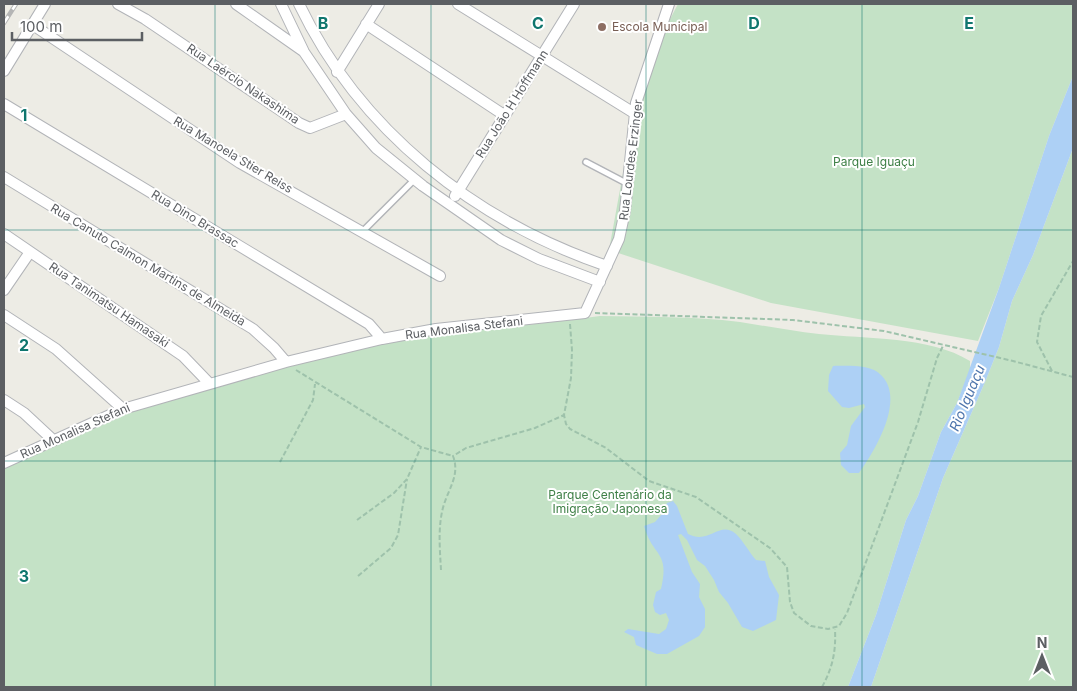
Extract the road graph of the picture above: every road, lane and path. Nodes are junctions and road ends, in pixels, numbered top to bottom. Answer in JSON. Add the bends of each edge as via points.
{"nodes":[{"id":1,"x":45,"y":4,"type":"edge"},
{"id":2,"x":118,"y":4,"type":"edge"},
{"id":3,"x":236,"y":4,"type":"edge"},
{"id":4,"x":281,"y":4,"type":"edge"},
{"id":5,"x":379,"y":4,"type":"edge"},
{"id":6,"x":458,"y":4,"type":"edge"},
{"id":7,"x":574,"y":4,"type":"edge"},
{"id":8,"x":669,"y":4,"type":"edge"},
{"id":9,"x":301,"y":5,"type":"edge"},
{"id":10,"x":366,"y":24,"type":"junction"},
{"id":11,"x":33,"y":25,"type":"junction"},
{"id":12,"x":304,"y":52,"type":"junction"},
{"id":13,"x":542,"y":56,"type":"junction"},
{"id":14,"x":4,"y":71,"type":"edge"},
{"id":15,"x":337,"y":72,"type":"junction"},
{"id":16,"x":4,"y":104,"type":"edge"},
{"id":17,"x":634,"y":113,"type":"junction"},
{"id":18,"x":346,"y":114,"type":"junction"},
{"id":19,"x":504,"y":115,"type":"junction"},
{"id":20,"x":586,"y":162,"type":"dead end"},
{"id":21,"x":4,"y":177,"type":"edge"},
{"id":22,"x":415,"y":179,"type":"junction"},
{"id":23,"x":628,"y":184,"type":"junction"},
{"id":24,"x":458,"y":192,"type":"junction"},
{"id":25,"x":449,"y":204,"type":"junction"},
{"id":26,"x":363,"y":231,"type":"junction"},
{"id":27,"x":4,"y":234,"type":"edge"},
{"id":28,"x":30,"y":252,"type":"junction"},
{"id":29,"x":1073,"y":261,"type":"edge"},
{"id":30,"x":607,"y":266,"type":"junction"},
{"id":31,"x":440,"y":276,"type":"dead end"},
{"id":32,"x":600,"y":282,"type":"junction"},
{"id":33,"x":4,"y":290,"type":"edge"},
{"id":34,"x":585,"y":313,"type":"junction"},
{"id":35,"x":4,"y":315,"type":"edge"},
{"id":36,"x":569,"y":316,"type":"junction"},
{"id":37,"x":382,"y":339,"type":"junction"},
{"id":38,"x":943,"y":346,"type":"junction"},
{"id":39,"x":286,"y":362,"type":"junction"},
{"id":40,"x":1052,"y":372,"type":"junction"},
{"id":41,"x":1073,"y":377,"type":"edge"},
{"id":42,"x":208,"y":382,"type":"junction"},
{"id":43,"x":315,"y":384,"type":"junction"},
{"id":44,"x":4,"y":400,"type":"edge"},
{"id":45,"x":123,"y":409,"type":"junction"},
{"id":46,"x":564,"y":415,"type":"junction"},
{"id":47,"x":53,"y":440,"type":"junction"},
{"id":48,"x":421,"y":447,"type":"junction"},
{"id":49,"x":453,"y":456,"type":"junction"},
{"id":50,"x":280,"y":462,"type":"dead end"},
{"id":51,"x":4,"y":463,"type":"edge"},
{"id":52,"x":408,"y":479,"type":"junction"},
{"id":53,"x":358,"y":520,"type":"dead end"},
{"id":54,"x":440,"y":570,"type":"dead end"},
{"id":55,"x":358,"y":576,"type":"dead end"},
{"id":56,"x":835,"y":629,"type":"junction"},
{"id":57,"x":822,"y":687,"type":"edge"}],
"edges":[{"from":1,"to":11,"type":"street"},
{"from":2,"to":18,"type":"street","name":"Rua Laércio Nakashima","via":[[298,123],[310,128]]},
{"from":3,"to":12,"type":"street"},
{"from":4,"to":12,"type":"street"},
{"from":5,"to":10,"type":"street"},
{"from":6,"to":13,"type":"street"},
{"from":7,"to":13,"type":"street","name":"Rua João H Hoffmann"},
{"from":8,"to":17,"type":"street","name":"Rua Lourdes Erzinger"},
{"from":9,"to":15,"type":"street"},
{"from":10,"to":15,"type":"street"},
{"from":10,"to":19,"type":"street"},
{"from":11,"to":14,"type":"street"},
{"from":11,"to":26,"type":"street","name":"Rua Manoela Stier Reiss","via":[[240,162]]},
{"from":12,"to":18,"type":"street"},
{"from":13,"to":17,"type":"street"},
{"from":13,"to":19,"type":"street","name":"Rua João H Hoffmann"},
{"from":15,"to":24,"type":"street","via":[[400,145]]},
{"from":16,"to":37,"type":"street","name":"Rua Dino Brassac","via":[[369,324]]},
{"from":17,"to":23,"type":"street","name":"Rua Lourdes Erzinger"},
{"from":18,"to":22,"type":"street","via":[[376,148]]},
{"from":19,"to":24,"type":"street","name":"Rua João H Hoffmann"},
{"from":20,"to":23,"type":"lane"},
{"from":21,"to":39,"type":"street","name":"Rua Canuto Calmon Martins de Almeida","via":[[253,329]]},
{"from":22,"to":25,"type":"street"},
{"from":22,"to":26,"type":"lane"},
{"from":23,"to":30,"type":"street","name":"Rua Lourdes Erzinger","via":[[619,239]]},
{"from":24,"to":25,"type":"street","name":"Rua João H Hoffmann"},
{"from":24,"to":30,"type":"street","via":[[521,230]]},
{"from":25,"to":32,"type":"street","via":[[501,240],[539,259]]},
{"from":26,"to":31,"type":"street","name":"Rua Manoela Stier Reiss"},
{"from":27,"to":28,"type":"street","name":"Rua Tanimatsu Hamasaki"},
{"from":28,"to":33,"type":"street"},
{"from":28,"to":42,"type":"street","name":"Rua Tanimatsu Hamasaki","via":[[183,356]]},
{"from":29,"to":40,"type":"path","via":[[1041,316],[1037,342]]},
{"from":30,"to":32,"type":"street","name":"Rua Lourdes Erzinger"},
{"from":32,"to":34,"type":"street","name":"Rua Lourdes Erzinger"},
{"from":34,"to":36,"type":"street","name":"Rua Monalisa Stefani"},
{"from":34,"to":38,"type":"path","via":[[793,320],[884,331]]},
{"from":35,"to":45,"type":"street","via":[[56,349]]},
{"from":36,"to":37,"type":"street","name":"Rua Monalisa Stefani","via":[[436,329]]},
{"from":36,"to":46,"type":"path","via":[[571,378]]},
{"from":37,"to":39,"type":"street","name":"Rua Monalisa Stefani"},
{"from":38,"to":40,"type":"path"},
{"from":38,"to":56,"type":"path","via":[[847,613]]},
{"from":39,"to":42,"type":"street","name":"Rua Monalisa Stefani"},
{"from":39,"to":43,"type":"path"},
{"from":40,"to":41,"type":"path"},
{"from":42,"to":45,"type":"street","name":"Rua Monalisa Stefani"},
{"from":43,"to":48,"type":"path"},
{"from":43,"to":50,"type":"path","via":[[313,400]]},
{"from":44,"to":47,"type":"street","via":[[24,413]]},
{"from":45,"to":47,"type":"street","name":"Rua Monalisa Stefani"},
{"from":46,"to":49,"type":"path","via":[[535,428],[466,448]]},
{"from":46,"to":56,"type":"path","via":[[570,429],[606,448],[638,475],[696,497],[770,548],[787,567],[794,613],[811,626]]},
{"from":47,"to":51,"type":"street","name":"Rua Monalisa Stefani"},
{"from":48,"to":49,"type":"path"},
{"from":48,"to":52,"type":"path"},
{"from":49,"to":54,"type":"path","via":[[457,465],[456,477],[442,511]]},
{"from":52,"to":53,"type":"path"},
{"from":52,"to":55,"type":"path","via":[[398,535],[391,548]]},
{"from":56,"to":57,"type":"path","via":[[832,668]]}]}
